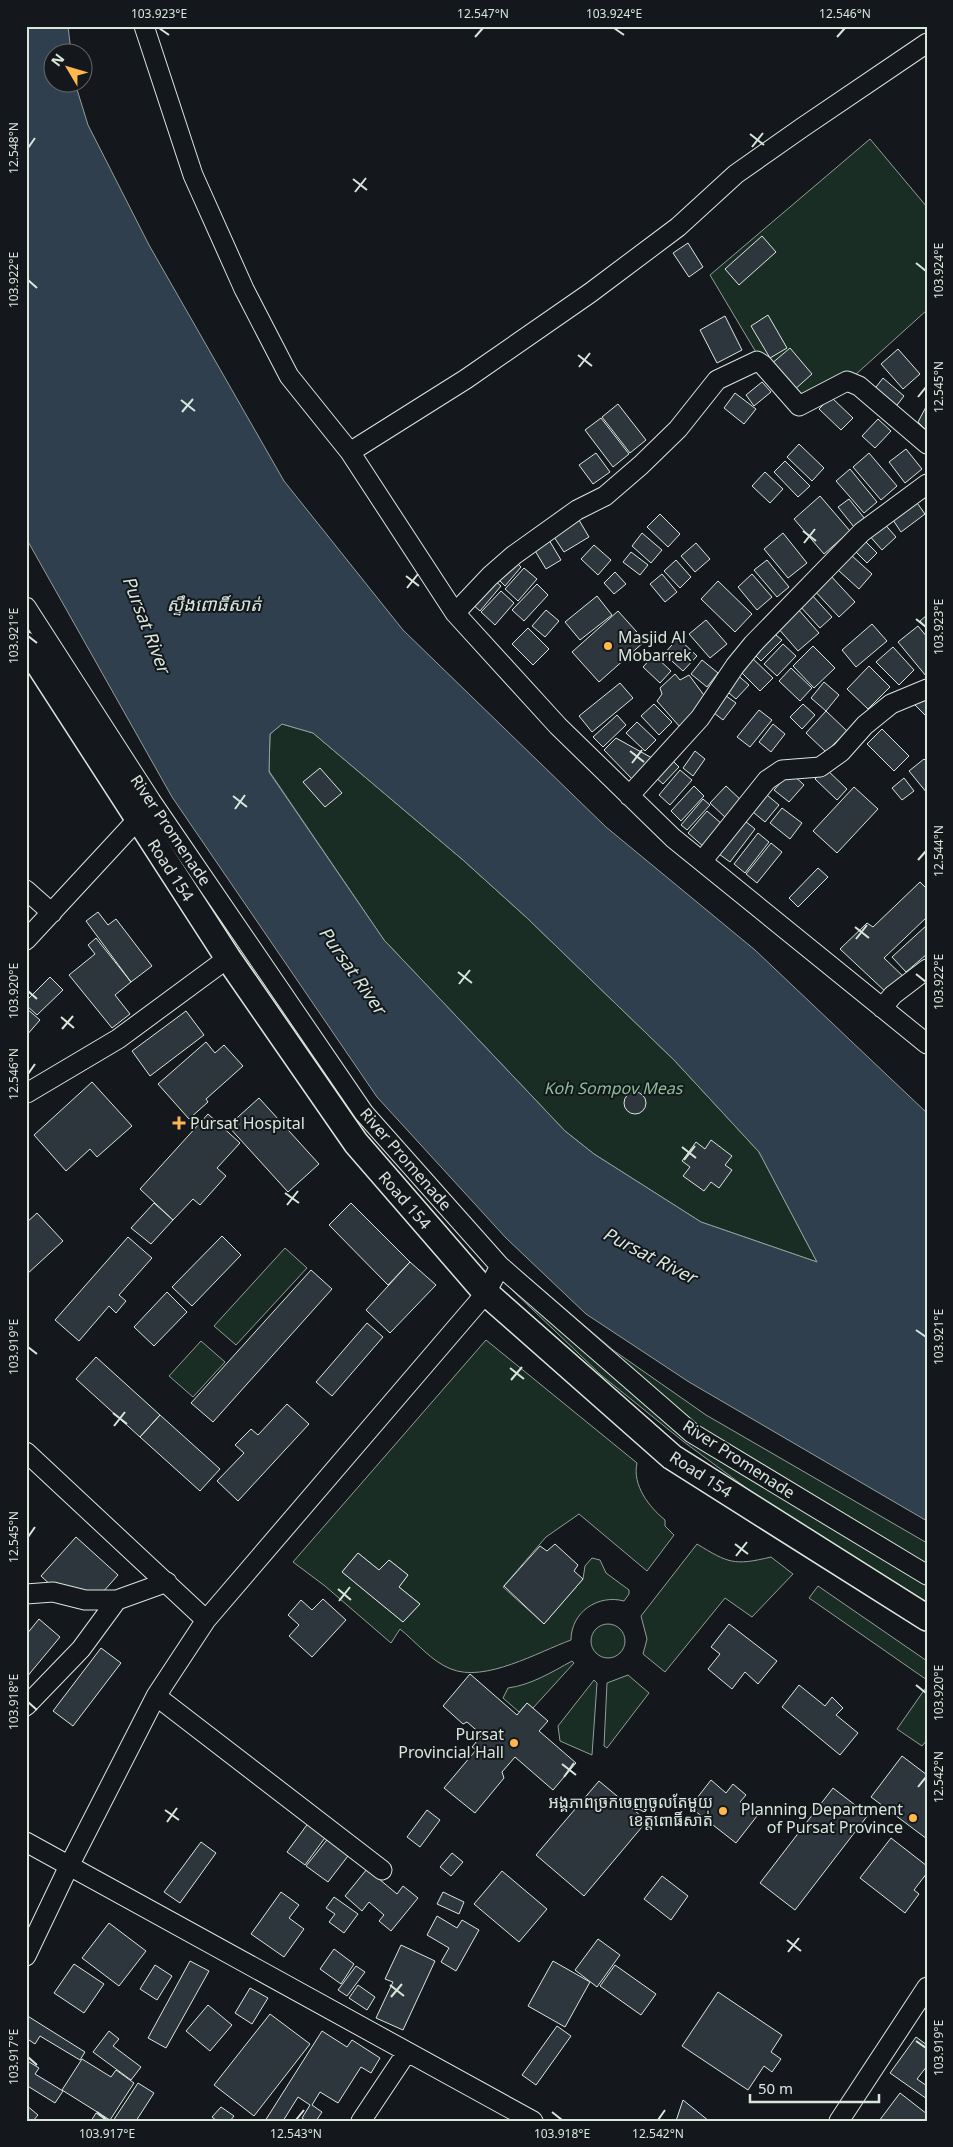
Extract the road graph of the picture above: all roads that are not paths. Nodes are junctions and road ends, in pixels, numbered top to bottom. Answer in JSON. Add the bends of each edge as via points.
{"nodes":[{"id":1,"x":144,"y":26,"type":"edge"},
{"id":2,"x":927,"y":43,"type":"edge"},
{"id":3,"x":927,"y":444,"type":"edge"},
{"id":4,"x":350,"y":452,"type":"junction"},
{"id":5,"x":927,"y":484,"type":"edge"},
{"id":6,"x":26,"y":607,"type":"edge"},
{"id":7,"x":455,"y":613,"type":"junction"},
{"id":8,"x":26,"y":645,"type":"edge"},
{"id":9,"x":927,"y":689,"type":"edge"},
{"id":10,"x":629,"y":796,"type":"junction"},
{"id":11,"x":138,"y":819,"type":"junction"},
{"id":12,"x":703,"y":860,"type":"junction"},
{"id":13,"x":26,"y":890,"type":"edge"},
{"id":14,"x":52,"y":913,"type":"junction"},
{"id":15,"x":26,"y":940,"type":"edge"},
{"id":16,"x":228,"y":958,"type":"junction"},
{"id":17,"x":927,"y":969,"type":"edge"},
{"id":18,"x":882,"y":1008,"type":"junction"},
{"id":19,"x":927,"y":1044,"type":"edge"},
{"id":20,"x":27,"y":1093,"type":"edge"},
{"id":21,"x":500,"y":1266,"type":"junction"},
{"id":22,"x":486,"y":1293,"type":"junction"},
{"id":23,"x":26,"y":1452,"type":"edge"},
{"id":24,"x":927,"y":1575,"type":"edge"},
{"id":25,"x":167,"y":1582,"type":"junction"},
{"id":26,"x":26,"y":1594,"type":"edge"},
{"id":27,"x":117,"y":1600,"type":"junction"},
{"id":28,"x":927,"y":1618,"type":"edge"},
{"id":29,"x":206,"y":1620,"type":"junction"},
{"id":30,"x":156,"y":1696,"type":"junction"},
{"id":31,"x":26,"y":1706,"type":"edge"},
{"id":32,"x":26,"y":1842,"type":"edge"},
{"id":33,"x":69,"y":1866,"type":"junction"},
{"id":34,"x":382,"y":1870,"type":"dead end"},
{"id":35,"x":26,"y":1956,"type":"edge"},
{"id":36,"x":927,"y":1988,"type":"edge"},
{"id":37,"x":407,"y":2052,"type":"junction"},
{"id":38,"x":361,"y":2121,"type":"edge"},
{"id":39,"x":533,"y":2121,"type":"edge"},
{"id":40,"x":838,"y":2121,"type":"edge"}],
"edges":[{"from":1,"to":4,"type":"street","via":[[193,175],[244,289],[290,376]]},
{"from":2,"to":4,"type":"street","via":[[736,174],[678,227],[590,293],[466,379]]},
{"from":3,"to":7,"type":"street","via":[[858,386],[847,381],[799,406],[757,361],[717,380],[678,429],[641,464],[605,496],[577,510],[514,555]]},
{"from":4,"to":7,"type":"street"},
{"from":5,"to":10,"type":"street","via":[[862,532],[753,644],[700,718]]},
{"from":6,"to":21,"type":"street","name":"River Promenade","via":[[151,801],[364,1113]]},
{"from":7,"to":10,"type":"street","via":[[558,726]]},
{"from":8,"to":11,"type":"main road","name":"Road 154"},
{"from":9,"to":12,"type":"street","via":[[891,704],[865,725],[841,752],[820,767],[782,770],[766,780]]},
{"from":10,"to":12,"type":"street","via":[[673,838]]},
{"from":11,"to":14,"type":"street"},
{"from":11,"to":16,"type":"main road","name":"Road 154"},
{"from":12,"to":18,"type":"street"},
{"from":13,"to":14,"type":"street"},
{"from":14,"to":15,"type":"street"},
{"from":16,"to":20,"type":"street","via":[[118,1039]]},
{"from":16,"to":22,"type":"main road","name":"Road 154","via":[[356,1143]]},
{"from":17,"to":18,"type":"street","via":[[893,995]]},
{"from":18,"to":19,"type":"street"},
{"from":21,"to":22,"type":"street"},
{"from":21,"to":24,"type":"street","name":"River Promenade","via":[[692,1433]]},
{"from":22,"to":28,"type":"main road","name":"Road 154","via":[[672,1457]]},
{"from":22,"to":29,"type":"street"},
{"from":23,"to":25,"type":"street"},
{"from":25,"to":27,"type":"street"},
{"from":25,"to":29,"type":"street"},
{"from":26,"to":27,"type":"street","via":[[53,1592],[85,1600]]},
{"from":27,"to":31,"type":"street","via":[[80,1649]]},
{"from":29,"to":30,"type":"street"},
{"from":30,"to":33,"type":"street"},
{"from":30,"to":34,"type":"street"},
{"from":32,"to":33,"type":"street"},
{"from":33,"to":35,"type":"street"},
{"from":33,"to":37,"type":"street"},
{"from":36,"to":40,"type":"street"},
{"from":37,"to":38,"type":"street"},
{"from":37,"to":39,"type":"street"}]}
